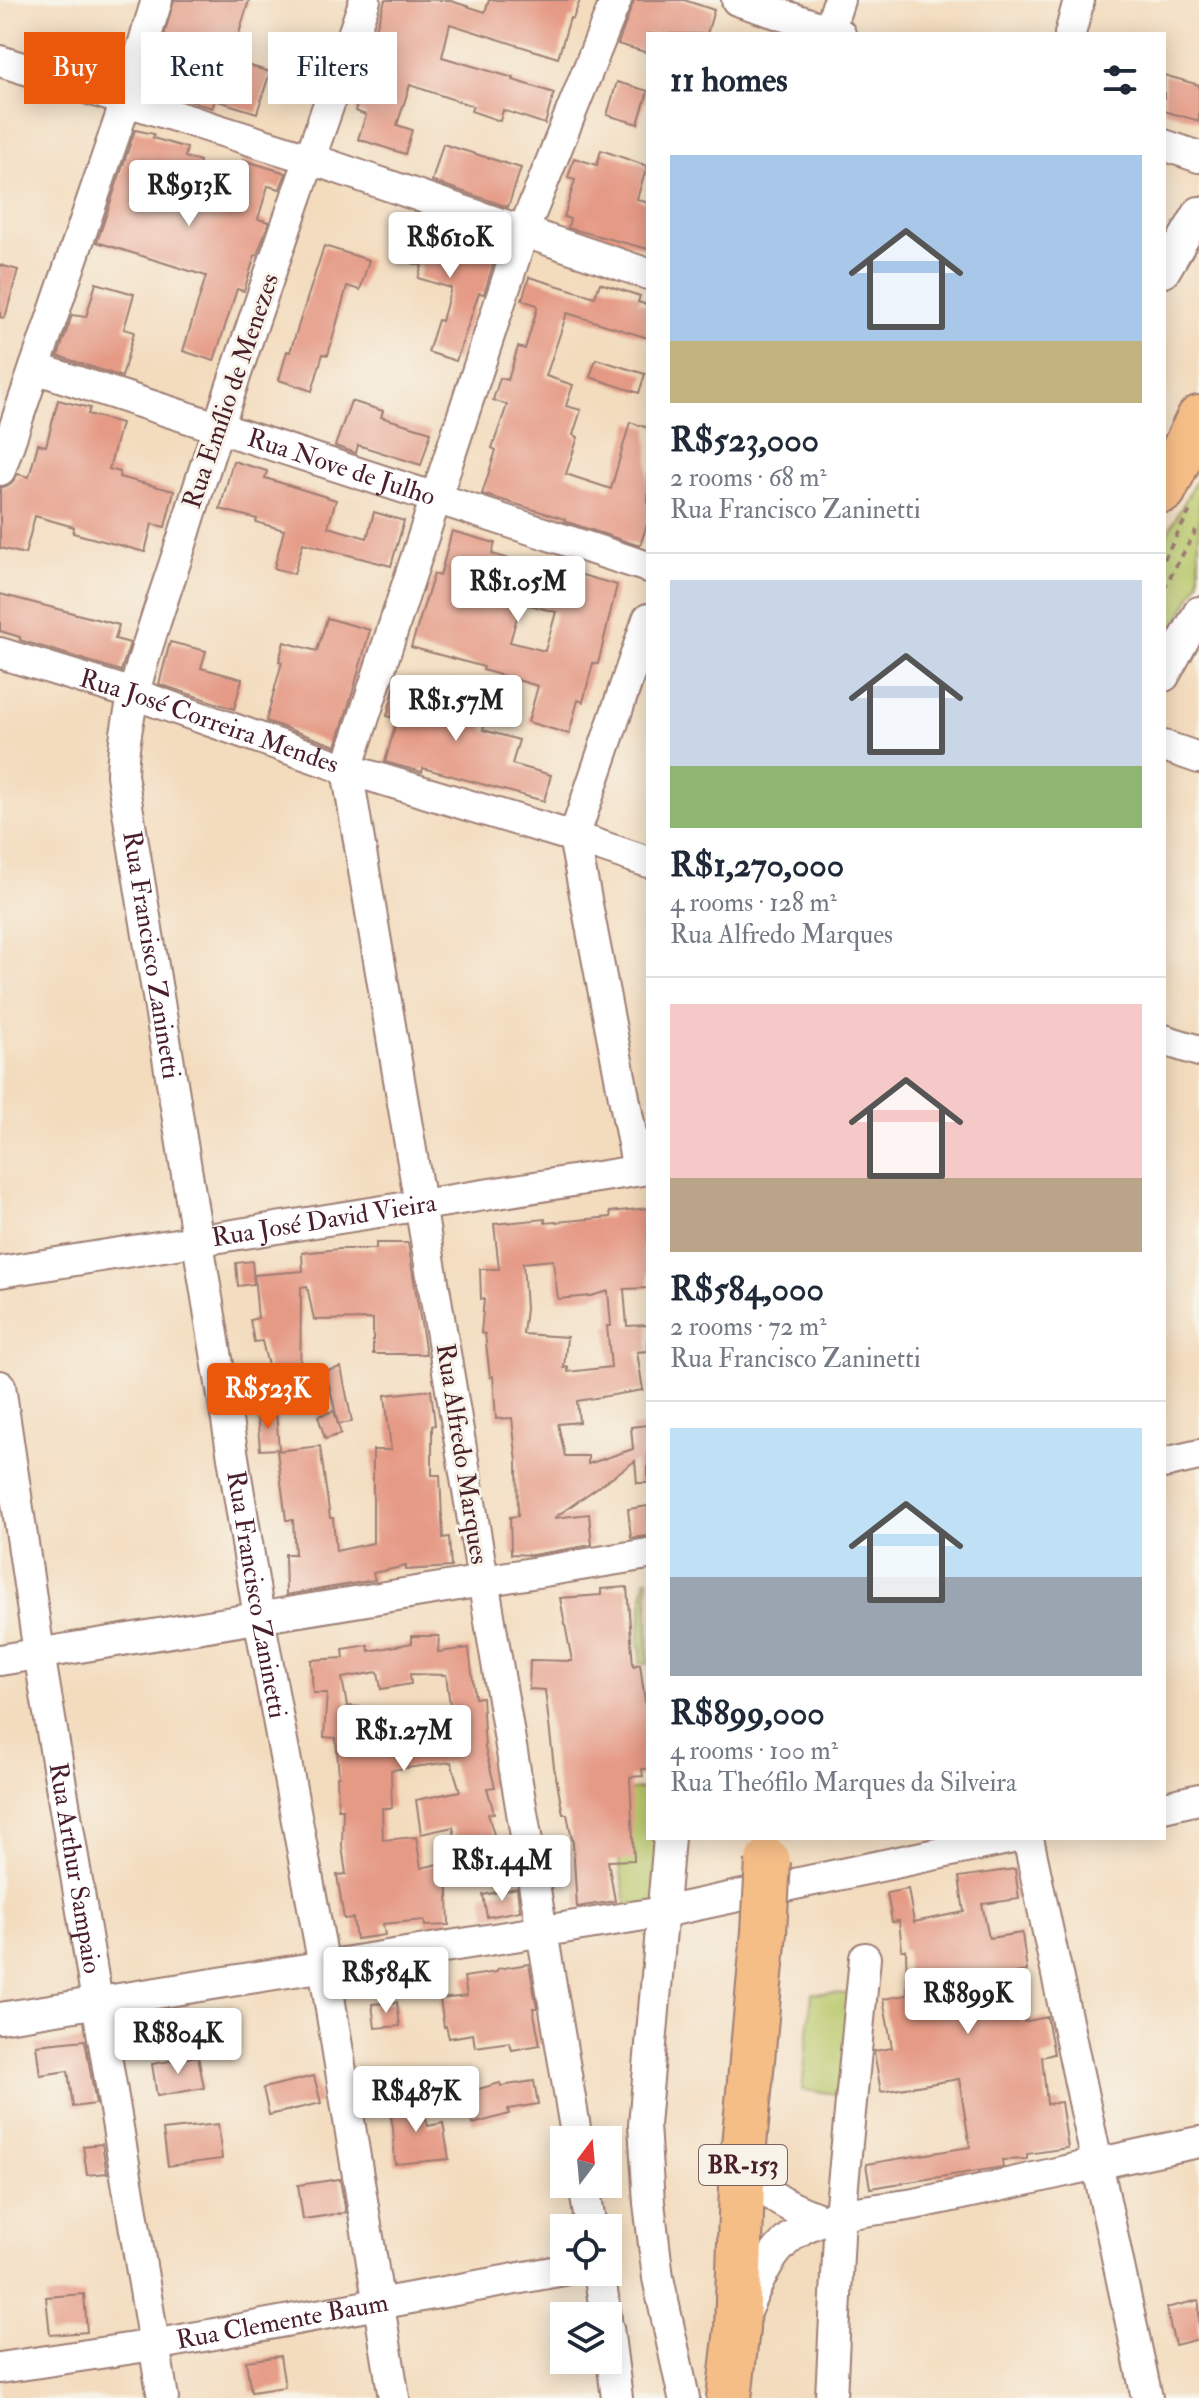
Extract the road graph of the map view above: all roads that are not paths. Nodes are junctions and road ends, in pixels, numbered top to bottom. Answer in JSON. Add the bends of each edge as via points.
{"nodes":[{"id":1,"x":157,"y":0,"type":"edge"},
{"id":2,"x":365,"y":0,"type":"edge"},
{"id":3,"x":616,"y":0,"type":"edge"},
{"id":4,"x":737,"y":0,"type":"edge"},
{"id":5,"x":839,"y":0,"type":"edge"},
{"id":6,"x":1079,"y":0,"type":"edge"},
{"id":7,"x":829,"y":32,"type":"edge"},
{"id":8,"x":832,"y":32,"type":"edge"},
{"id":9,"x":1071,"y":32,"type":"edge"},
{"id":10,"x":0,"y":61,"type":"edge"},
{"id":11,"x":126,"y":101,"type":"junction"},
{"id":12,"x":1166,"y":146,"type":"edge"},
{"id":13,"x":1199,"y":157,"type":"edge"},
{"id":14,"x":311,"y":159,"type":"junction"},
{"id":15,"x":1199,"y":212,"type":"edge"},
{"id":16,"x":523,"y":232,"type":"junction"},
{"id":17,"x":1166,"y":269,"type":"edge"},
{"id":18,"x":646,"y":273,"type":"edge"},
{"id":19,"x":35,"y":368,"type":"junction"},
{"id":20,"x":1199,"y":405,"type":"edge"},
{"id":21,"x":1199,"y":418,"type":"edge"},
{"id":22,"x":217,"y":426,"type":"junction"},
{"id":23,"x":1166,"y":434,"type":"edge"},
{"id":24,"x":0,"y":470,"type":"edge"},
{"id":25,"x":1172,"y":492,"type":"edge"},
{"id":26,"x":436,"y":500,"type":"junction"},
{"id":27,"x":646,"y":566,"type":"edge"},
{"id":28,"x":1199,"y":612,"type":"edge"},
{"id":29,"x":646,"y":625,"type":"edge"},
{"id":30,"x":0,"y":653,"type":"edge"},
{"id":31,"x":1166,"y":672,"type":"edge"},
{"id":32,"x":134,"y":694,"type":"junction"},
{"id":33,"x":1166,"y":747,"type":"edge"},
{"id":34,"x":1199,"y":758,"type":"edge"},
{"id":35,"x":347,"y":769,"type":"junction"},
{"id":36,"x":574,"y":837,"type":"junction"},
{"id":37,"x":646,"y":861,"type":"edge"},
{"id":38,"x":1166,"y":1041,"type":"edge"},
{"id":39,"x":1199,"y":1051,"type":"edge"},
{"id":40,"x":643,"y":1169,"type":"edge"},
{"id":41,"x":421,"y":1205,"type":"junction"},
{"id":42,"x":196,"y":1241,"type":"junction"},
{"id":43,"x":0,"y":1272,"type":"edge"},
{"id":44,"x":0,"y":1386,"type":"edge"},
{"id":45,"x":1199,"y":1455,"type":"edge"},
{"id":46,"x":1166,"y":1463,"type":"edge"},
{"id":47,"x":646,"y":1554,"type":"edge"},
{"id":48,"x":484,"y":1581,"type":"junction"},
{"id":49,"x":259,"y":1617,"type":"junction"},
{"id":50,"x":39,"y":1653,"type":"junction"},
{"id":51,"x":0,"y":1660,"type":"edge"},
{"id":52,"x":1199,"y":1799,"type":"edge"},
{"id":53,"x":1166,"y":1807,"type":"edge"},
{"id":54,"x":669,"y":1840,"type":"edge"},
{"id":55,"x":1000,"y":1840,"type":"edge"},
{"id":56,"x":1028,"y":1840,"type":"edge"},
{"id":57,"x":767,"y":1880,"type":"edge"},
{"id":58,"x":663,"y":1912,"type":"junction"},
{"id":59,"x":542,"y":1931,"type":"junction"},
{"id":60,"x":865,"y":1958,"type":"dead end"},
{"id":61,"x":324,"y":1966,"type":"junction"},
{"id":62,"x":97,"y":2002,"type":"junction"},
{"id":63,"x":0,"y":2018,"type":"edge"},
{"id":64,"x":575,"y":2126,"type":"edge"},
{"id":65,"x":1199,"y":2142,"type":"edge"},
{"id":66,"x":743,"y":2156,"type":"junction"},
{"id":67,"x":1097,"y":2163,"type":"junction"},
{"id":68,"x":831,"y":2218,"type":"junction"},
{"id":69,"x":550,"y":2273,"type":"edge"},
{"id":70,"x":378,"y":2304,"type":"junction"},
{"id":71,"x":737,"y":2329,"type":"junction"},
{"id":72,"x":154,"y":2345,"type":"junction"},
{"id":73,"x":0,"y":2368,"type":"edge"},
{"id":74,"x":614,"y":2374,"type":"edge"},
{"id":75,"x":828,"y":2394,"type":"edge"},
{"id":76,"x":163,"y":2398,"type":"edge"},
{"id":77,"x":394,"y":2398,"type":"edge"},
{"id":78,"x":617,"y":2398,"type":"edge"},
{"id":79,"x":684,"y":2398,"type":"edge"},
{"id":80,"x":729,"y":2398,"type":"edge"},
{"id":81,"x":1147,"y":2398,"type":"edge"}],
"edges":[{"from":1,"to":11,"type":"street"},
{"from":2,"to":14,"type":"street","name":"Rua Emílio de Menezes"},
{"from":3,"to":16,"type":"street"},
{"from":4,"to":7,"type":"street"},
{"from":5,"to":8,"type":"street"},
{"from":6,"to":9,"type":"street"},
{"from":10,"to":11,"type":"street"},
{"from":11,"to":14,"type":"street"},
{"from":11,"to":19,"type":"street"},
{"from":12,"to":13,"type":"street"},
{"from":14,"to":16,"type":"street"},
{"from":14,"to":22,"type":"street","name":"Rua Emílio de Menezes"},
{"from":15,"to":17,"type":"street"},
{"from":16,"to":18,"type":"street"},
{"from":16,"to":26,"type":"street"},
{"from":19,"to":22,"type":"street","name":"Rua Nove de Julho"},
{"from":19,"to":24,"type":"street"},
{"from":20,"to":23,"type":"highway"},
{"from":21,"to":25,"type":"highway"},
{"from":22,"to":26,"type":"street","name":"Rua Nove de Julho"},
{"from":22,"to":32,"type":"street","name":"Rua Emílio de Menezes"},
{"from":26,"to":27,"type":"street","name":"Rua Nove de Julho"},
{"from":26,"to":35,"type":"street"},
{"from":28,"to":31,"type":"street"},
{"from":29,"to":36,"type":"street"},
{"from":30,"to":32,"type":"street","name":"Rua José Correira Mendes"},
{"from":32,"to":35,"type":"street","name":"Rua José Correira Mendes"},
{"from":32,"to":42,"type":"street","name":"Rua Francisco Zaninetti","via":[[122,776]]},
{"from":33,"to":34,"type":"street"},
{"from":35,"to":36,"type":"street","name":"Rua José Correira Mendes"},
{"from":35,"to":41,"type":"street","name":"Rua Alfredo Marques"},
{"from":36,"to":37,"type":"street","name":"Rua José Correira Mendes"},
{"from":36,"to":40,"type":"street"},
{"from":38,"to":39,"type":"street"},
{"from":40,"to":41,"type":"street","name":"Rua José David Vieira"},
{"from":41,"to":42,"type":"street","name":"Rua José David Vieira"},
{"from":41,"to":48,"type":"street","name":"Rua Alfredo Marques"},
{"from":42,"to":43,"type":"street","name":"Rua José David Vieira"},
{"from":42,"to":49,"type":"street","name":"Rua Francisco Zaninetti"},
{"from":44,"to":50,"type":"street","name":"Rua Arthur Sampaio"},
{"from":45,"to":46,"type":"street"},
{"from":47,"to":48,"type":"street"},
{"from":48,"to":49,"type":"street"},
{"from":48,"to":59,"type":"street","name":"Rua Alfredo Marques"},
{"from":49,"to":50,"type":"street"},
{"from":49,"to":61,"type":"street","name":"Rua Francisco Zaninetti"},
{"from":50,"to":51,"type":"street"},
{"from":50,"to":62,"type":"street","name":"Rua Arthur Sampaio"},
{"from":52,"to":53,"type":"street"},
{"from":54,"to":58,"type":"street"},
{"from":55,"to":57,"type":"street"},
{"from":56,"to":67,"type":"street"},
{"from":57,"to":58,"type":"street"},
{"from":57,"to":66,"type":"highway","number":"BR-153"},
{"from":58,"to":59,"type":"street"},
{"from":58,"to":79,"type":"street","via":[[644,2125],[658,2278]]},
{"from":59,"to":61,"type":"street"},
{"from":59,"to":64,"type":"street","name":"Rua Alfredo Marques"},
{"from":60,"to":68,"type":"street"},
{"from":61,"to":62,"type":"street"},
{"from":61,"to":70,"type":"street","name":"Rua Francisco Zaninetti"},
{"from":62,"to":63,"type":"street"},
{"from":62,"to":72,"type":"street","name":"Rua Arthur Sampaio"},
{"from":65,"to":67,"type":"street"},
{"from":66,"to":68,"type":"street","via":[[771,2196]]},
{"from":66,"to":71,"type":"highway","number":"BR-153"},
{"from":67,"to":68,"type":"street"},
{"from":67,"to":81,"type":"street"},
{"from":68,"to":71,"type":"street","via":[[801,2230],[777,2251],[759,2277]]},
{"from":68,"to":75,"type":"street"},
{"from":69,"to":70,"type":"street","name":"Rua Clemente Baum"},
{"from":70,"to":72,"type":"street","name":"Rua Clemente Baum"},
{"from":70,"to":77,"type":"street","name":"Rua Francisco Zaninetti"},
{"from":71,"to":80,"type":"highway","number":"BR-153"},
{"from":72,"to":73,"type":"street","name":"Rua Clemente Baum"},
{"from":72,"to":76,"type":"street","name":"Rua Arthur Sampaio"},
{"from":74,"to":78,"type":"street"}]}
